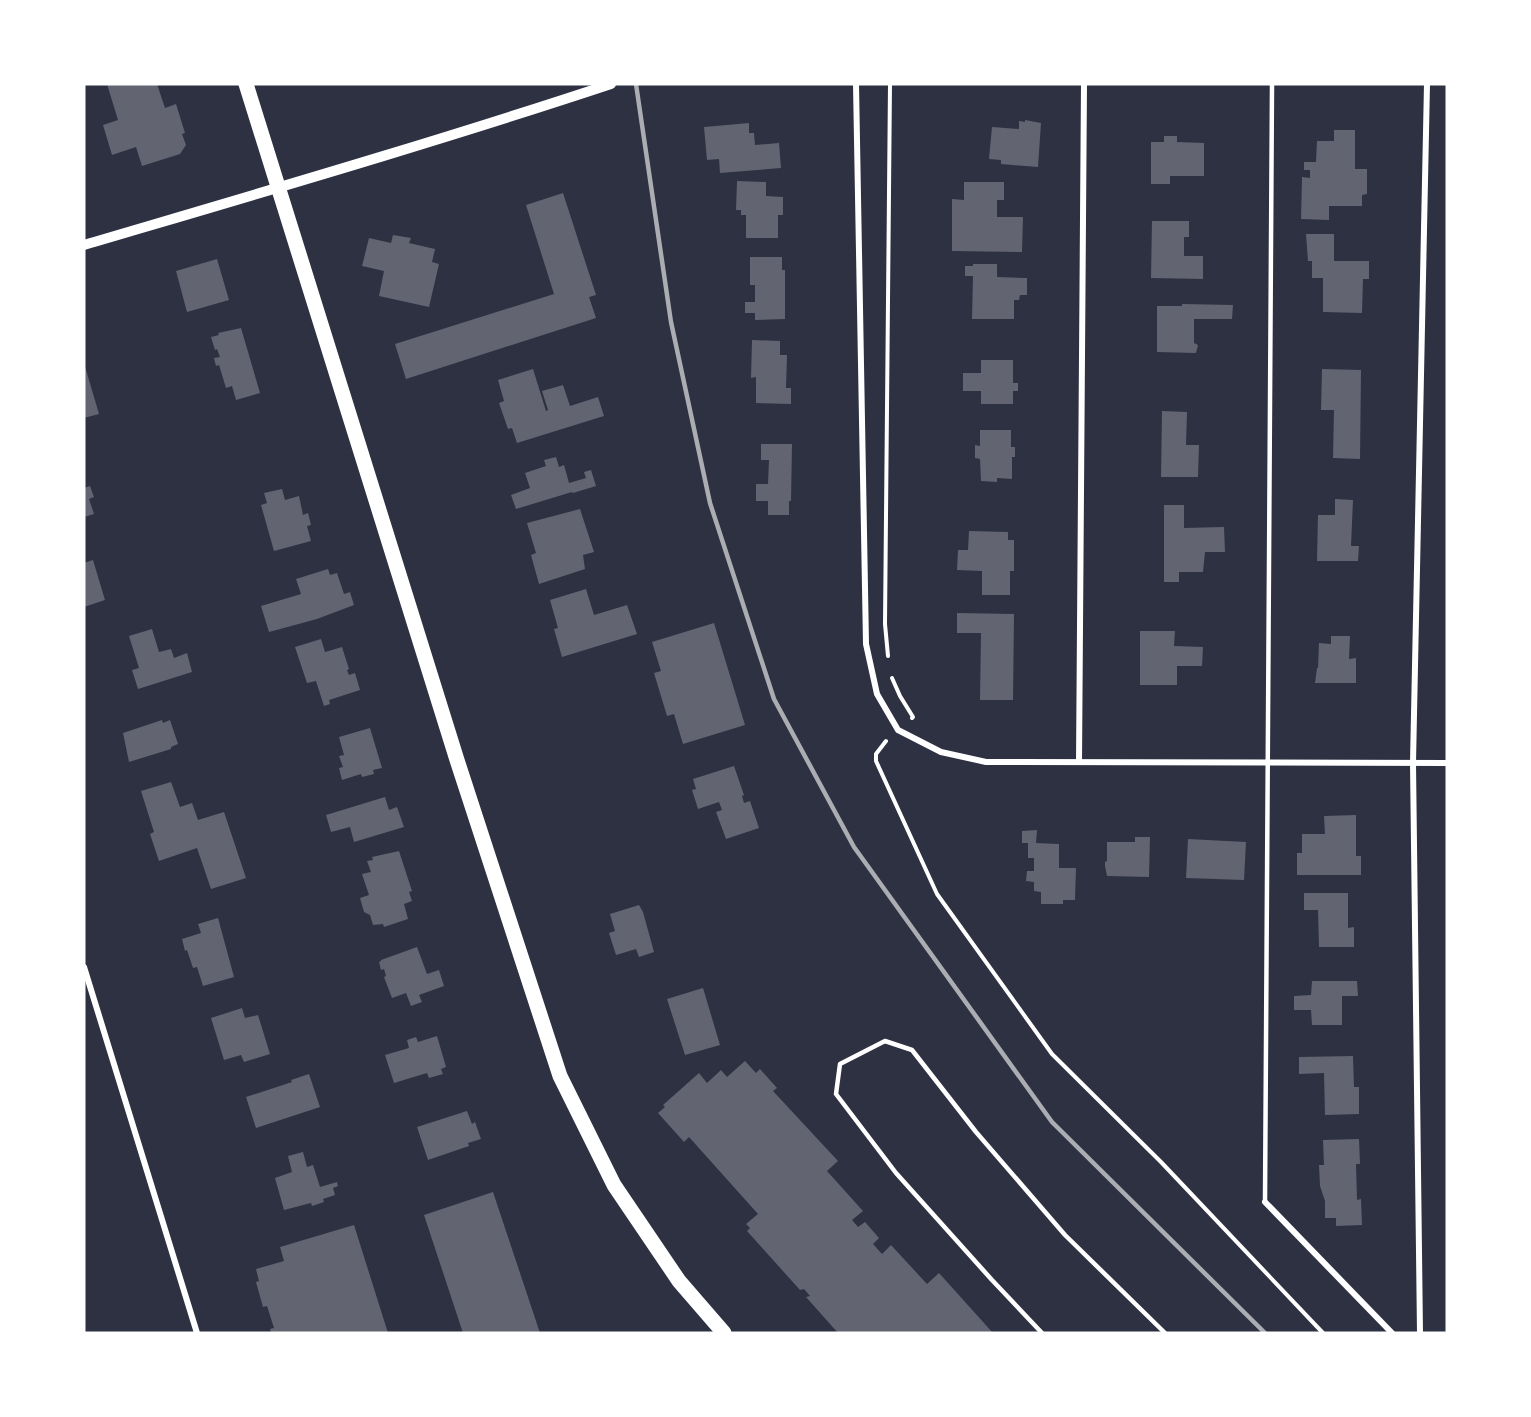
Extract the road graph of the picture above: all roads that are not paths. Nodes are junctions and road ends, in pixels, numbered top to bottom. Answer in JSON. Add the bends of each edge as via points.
{"nodes":[{"id":1,"x":246,"y":84,"type":"edge"},
{"id":2,"x":611,"y":84,"type":"edge"},
{"id":3,"x":856,"y":84,"type":"edge"},
{"id":4,"x":1084,"y":84,"type":"edge"},
{"id":5,"x":1272,"y":84,"type":"edge"},
{"id":6,"x":1427,"y":84,"type":"edge"},
{"id":7,"x":278,"y":188,"type":"junction"},
{"id":8,"x":84,"y":245,"type":"edge"},
{"id":9,"x":1079,"y":762,"type":"junction"},
{"id":10,"x":1269,"y":762,"type":"junction"},
{"id":11,"x":1413,"y":763,"type":"junction"},
{"id":12,"x":1447,"y":763,"type":"edge"},
{"id":13,"x":84,"y":967,"type":"edge"},
{"id":14,"x":1265,"y":1202,"type":"joint"},
{"id":15,"x":197,"y":1333,"type":"edge"},
{"id":16,"x":724,"y":1333,"type":"edge"},
{"id":17,"x":1042,"y":1333,"type":"edge"},
{"id":18,"x":1165,"y":1333,"type":"edge"},
{"id":19,"x":1392,"y":1333,"type":"edge"},
{"id":20,"x":1420,"y":1333,"type":"edge"}],
"edges":[{"from":1,"to":7,"type":"main road"},
{"from":2,"to":7,"type":"street"},
{"from":3,"to":9,"type":"street","via":[[866,644],[878,694],[898,730],[941,752],[986,762]]},
{"from":4,"to":9,"type":"street"},
{"from":5,"to":10,"type":"lane"},
{"from":6,"to":11,"type":"street"},
{"from":7,"to":8,"type":"street"},
{"from":7,"to":16,"type":"main road","via":[[560,1076],[614,1185],[679,1281]]},
{"from":9,"to":10,"type":"street"},
{"from":10,"to":11,"type":"street"},
{"from":10,"to":14,"type":"lane"},
{"from":11,"to":12,"type":"street"},
{"from":11,"to":20,"type":"street"},
{"from":13,"to":15,"type":"street"},
{"from":14,"to":19,"type":"street"},
{"from":17,"to":18,"type":"lane","via":[[896,1173],[836,1095],[840,1064],[885,1041],[912,1050],[975,1132],[1065,1235]]}]}
